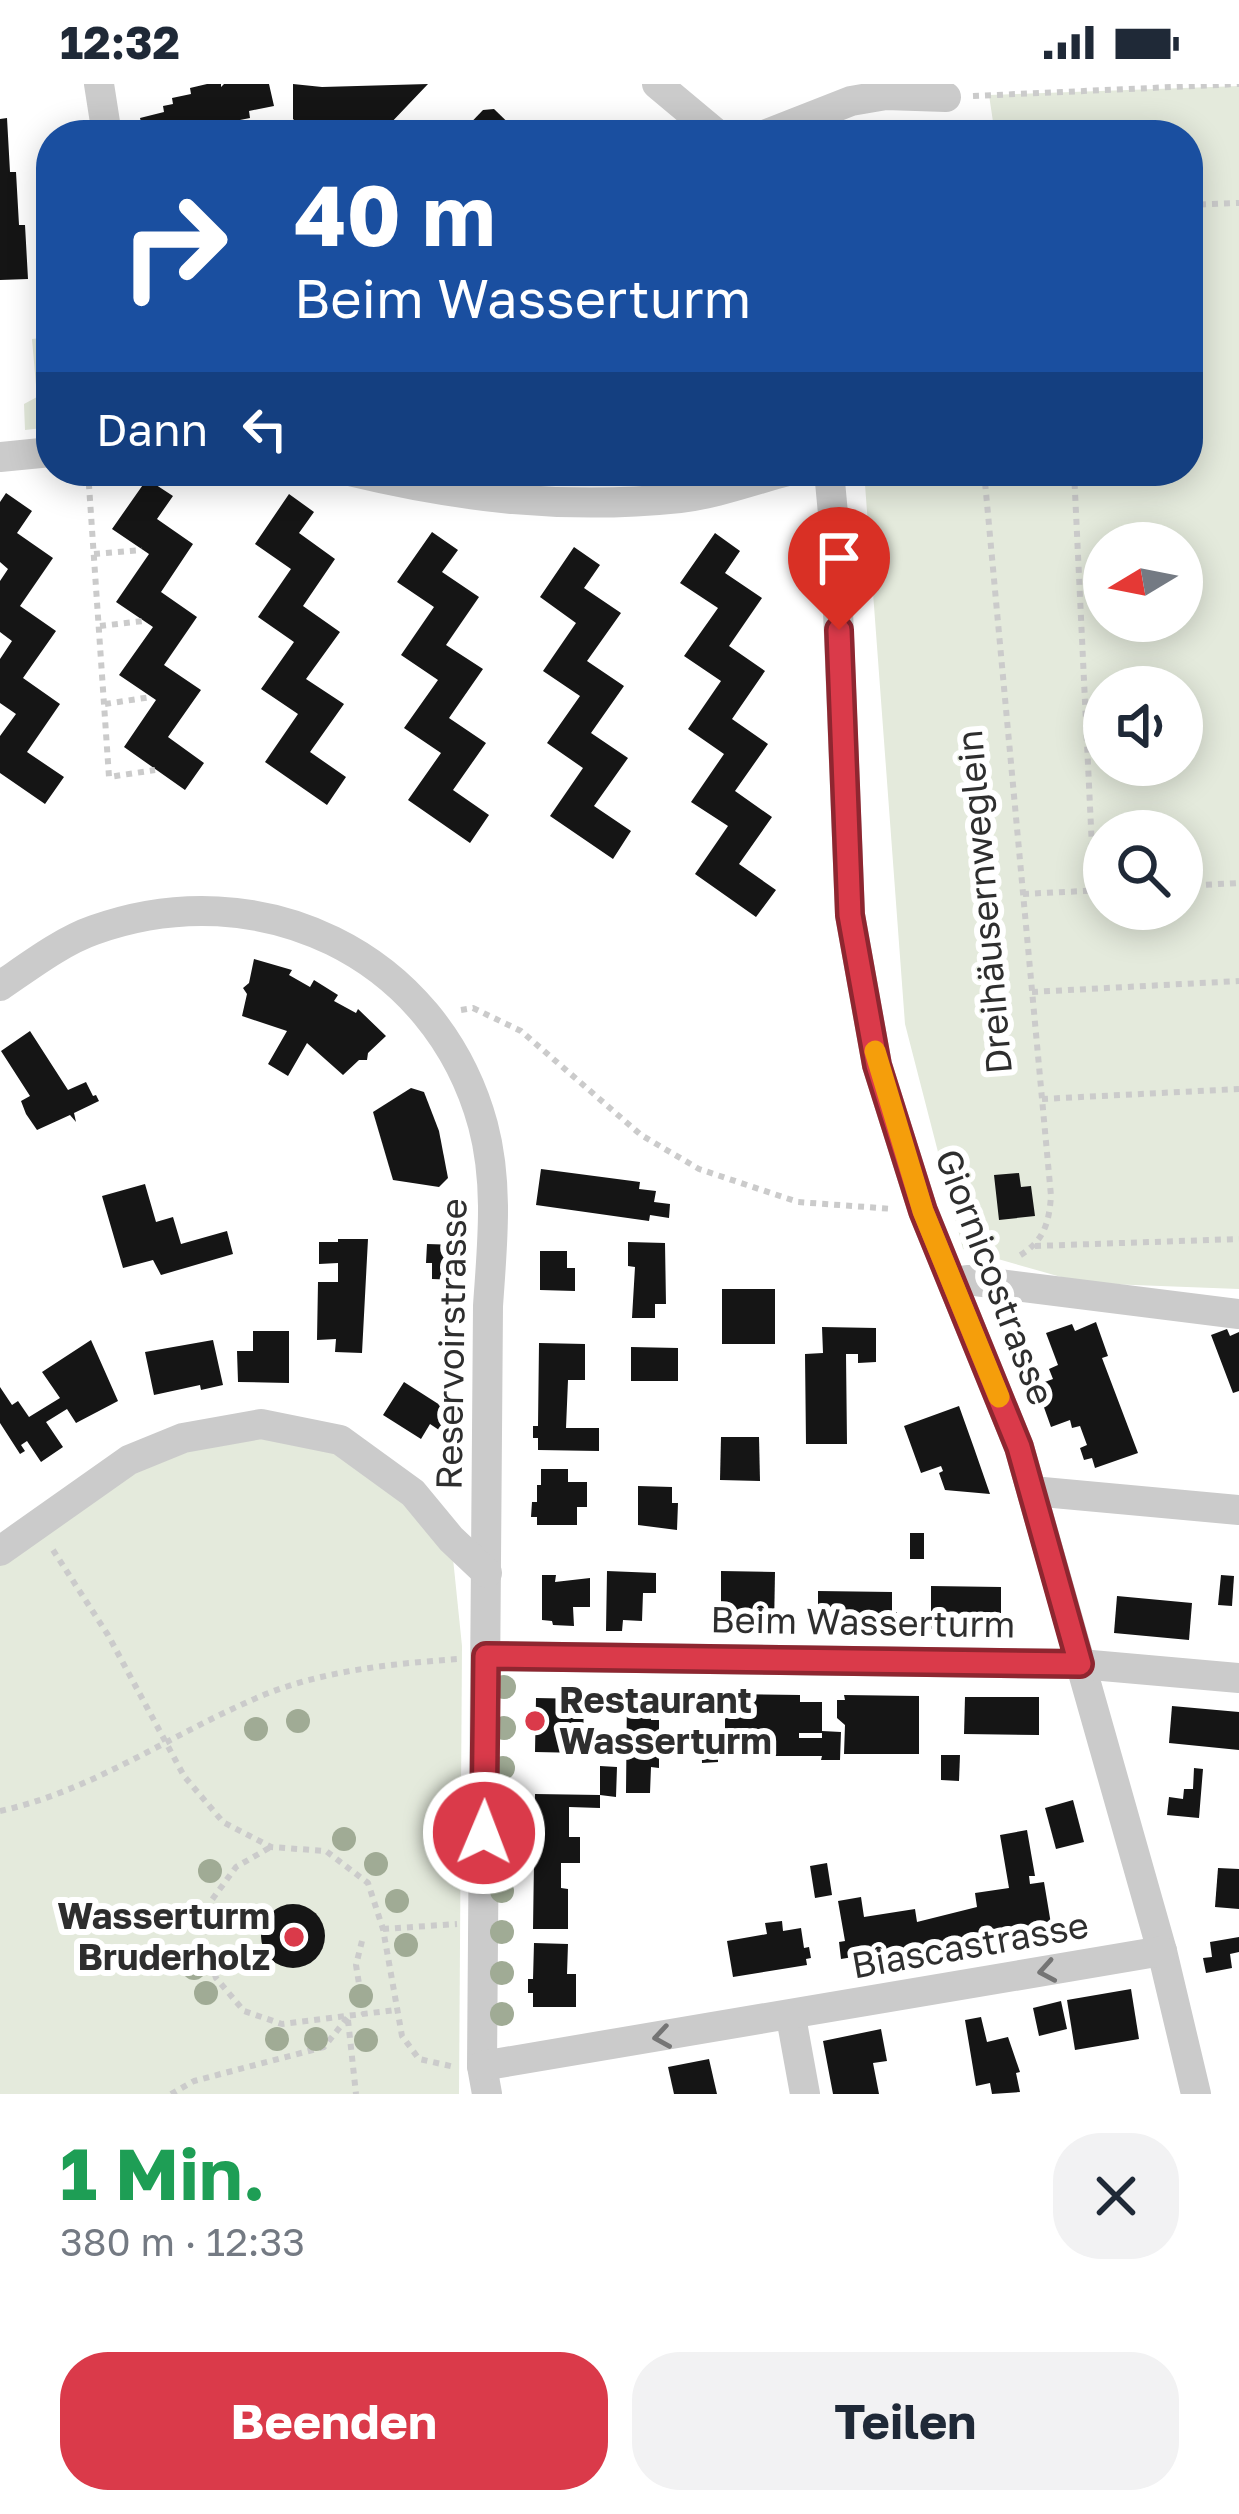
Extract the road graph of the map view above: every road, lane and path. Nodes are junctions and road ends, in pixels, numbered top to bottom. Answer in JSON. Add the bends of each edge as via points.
{"nodes":[{"id":1,"x":99,"y":84,"type":"edge"},
{"id":2,"x":657,"y":84,"type":"edge"},
{"id":3,"x":1239,"y":84,"type":"edge"},
{"id":4,"x":946,"y":97,"type":"joint"},
{"id":5,"x":105,"y":120,"type":"edge"},
{"id":6,"x":700,"y":120,"type":"edge"},
{"id":7,"x":802,"y":120,"type":"edge"},
{"id":8,"x":1239,"y":203,"type":"edge"},
{"id":9,"x":1203,"y":204,"type":"edge"},
{"id":10,"x":36,"y":454,"type":"edge"},
{"id":11,"x":0,"y":458,"type":"edge"},
{"id":12,"x":89,"y":486,"type":"edge"},
{"id":13,"x":413,"y":486,"type":"edge"},
{"id":14,"x":731,"y":486,"type":"edge"},
{"id":15,"x":831,"y":486,"type":"edge"},
{"id":16,"x":985,"y":486,"type":"edge"},
{"id":17,"x":1075,"y":486,"type":"edge"},
{"id":18,"x":142,"y":550,"type":"dead end"},
{"id":19,"x":94,"y":554,"type":"junction"},
{"id":20,"x":143,"y":621,"type":"dead end"},
{"id":21,"x":100,"y":626,"type":"junction"},
{"id":22,"x":151,"y":697,"type":"dead end"},
{"id":23,"x":105,"y":704,"type":"junction"},
{"id":24,"x":155,"y":770,"type":"dead end"},
{"id":25,"x":1090,"y":810,"type":"edge"},
{"id":26,"x":1239,"y":883,"type":"edge"},
{"id":27,"x":1203,"y":885,"type":"edge"},
{"id":28,"x":1083,"y":891,"type":"edge"},
{"id":29,"x":1023,"y":894,"type":"junction"},
{"id":30,"x":1239,"y":981,"type":"edge"},
{"id":31,"x":0,"y":986,"type":"edge"},
{"id":32,"x":1032,"y":992,"type":"junction"},
{"id":33,"x":428,"y":1015,"type":"junction"},
{"id":34,"x":1239,"y":1089,"type":"edge"},
{"id":35,"x":1042,"y":1099,"type":"junction"},
{"id":36,"x":923,"y":1211,"type":"junction"},
{"id":37,"x":1239,"y":1239,"type":"edge"},
{"id":38,"x":1035,"y":1246,"type":"junction"},
{"id":39,"x":960,"y":1282,"type":"junction"},
{"id":40,"x":1239,"y":1314,"type":"edge"},
{"id":41,"x":1032,"y":1492,"type":"junction"},
{"id":42,"x":1239,"y":1510,"type":"edge"},
{"id":43,"x":6,"y":1535,"type":"edge"},
{"id":44,"x":61,"y":1562,"type":"dead end"},
{"id":45,"x":488,"y":1573,"type":"junction"},
{"id":46,"x":486,"y":1656,"type":"junction"},
{"id":47,"x":1080,"y":1664,"type":"junction"},
{"id":48,"x":1239,"y":1678,"type":"edge"},
{"id":49,"x":165,"y":1741,"type":"junction"},
{"id":50,"x":0,"y":1811,"type":"edge"},
{"id":51,"x":271,"y":1847,"type":"junction"},
{"id":52,"x":483,"y":1922,"type":"junction"},
{"id":53,"x":383,"y":1929,"type":"junction"},
{"id":54,"x":362,"y":1940,"type":"dead end"},
{"id":55,"x":1162,"y":1951,"type":"junction"},
{"id":56,"x":395,"y":2010,"type":"junction"},
{"id":57,"x":364,"y":2014,"type":"junction"},
{"id":58,"x":348,"y":2017,"type":"junction"},
{"id":59,"x":791,"y":2017,"type":"junction"},
{"id":60,"x":485,"y":2080,"type":"edge"},
{"id":61,"x":171,"y":2094,"type":"edge"},
{"id":62,"x":356,"y":2094,"type":"edge"},
{"id":63,"x":805,"y":2094,"type":"edge"},
{"id":64,"x":1196,"y":2094,"type":"edge"}],
"edges":[{"from":1,"to":5,"type":"street"},
{"from":2,"to":6,"type":"street"},
{"from":3,"to":4,"type":"path"},
{"from":4,"to":7,"type":"street","via":[[886,94]]},
{"from":8,"to":9,"type":"path"},
{"from":10,"to":11,"type":"street"},
{"from":12,"to":19,"type":"path"},
{"from":13,"to":14,"type":"street","via":[[556,506],[685,498]]},
{"from":15,"to":36,"type":"street","name":"Giornicostrasse","via":[[850,915],[877,1065]]},
{"from":16,"to":29,"type":"path","name":"Dreihäusernweglein"},
{"from":17,"to":25,"type":"path"},
{"from":18,"to":19,"type":"path"},
{"from":19,"to":21,"type":"path"},
{"from":20,"to":21,"type":"path"},
{"from":21,"to":23,"type":"path"},
{"from":22,"to":23,"type":"path"},
{"from":23,"to":24,"type":"path","via":[[110,777]]},
{"from":26,"to":27,"type":"path"},
{"from":28,"to":29,"type":"path"},
{"from":29,"to":32,"type":"path","name":"Dreihäusernweglein"},
{"from":30,"to":32,"type":"path"},
{"from":31,"to":33,"type":"street","name":"Reservoirstrasse","via":[[91,931],[163,912],[223,909],[351,948]]},
{"from":32,"to":35,"type":"path","name":"Dreihäusernweglein"},
{"from":33,"to":36,"type":"path","via":[[473,1008],[521,1031],[641,1135],[699,1169],[797,1202]]},
{"from":33,"to":45,"type":"street","name":"Reservoirstrasse","via":[[455,1054],[483,1126],[495,1205]]},
{"from":34,"to":35,"type":"path"},
{"from":35,"to":38,"type":"path","name":"Dreihäusernweglein","via":[[1051,1196],[1049,1223]]},
{"from":36,"to":39,"type":"street","name":"Giornicostrasse"},
{"from":37,"to":38,"type":"path"},
{"from":38,"to":39,"type":"path"},
{"from":39,"to":40,"type":"street"},
{"from":39,"to":41,"type":"street","name":"Giornicostrasse"},
{"from":41,"to":42,"type":"street"},
{"from":41,"to":47,"type":"street","name":"Giornicostrasse"},
{"from":43,"to":45,"type":"street","via":[[129,1460],[183,1438],[262,1424],[340,1440],[413,1493]]},
{"from":44,"to":49,"type":"path"},
{"from":45,"to":46,"type":"street","name":"Reservoirstrasse"},
{"from":46,"to":47,"type":"street","name":"Beim Wasserturm"},
{"from":46,"to":49,"type":"path","via":[[319,1678]]},
{"from":46,"to":52,"type":"street","name":"Reservoirstrasse"},
{"from":47,"to":48,"type":"street","name":"Beim Wasserturm"},
{"from":47,"to":55,"type":"street","name":"Giornicostrasse"},
{"from":49,"to":50,"type":"path","via":[[41,1802]]},
{"from":49,"to":51,"type":"path","via":[[224,1822]]},
{"from":51,"to":53,"type":"path","via":[[326,1851],[368,1883]]},
{"from":51,"to":58,"type":"path","via":[[236,1867],[212,1901],[203,1937],[216,1978],[244,2011],[282,2024]]},
{"from":52,"to":53,"type":"path"},
{"from":52,"to":60,"type":"street","name":"Reservoirstrasse"},
{"from":53,"to":56,"type":"path"},
{"from":54,"to":57,"type":"path","via":[[356,1965]]},
{"from":55,"to":59,"type":"street","name":"Biascastrasse","one_way":true},
{"from":55,"to":64,"type":"street","name":"Giornicostrasse"},
{"from":56,"to":57,"type":"path"},
{"from":56,"to":60,"type":"path","via":[[401,2036],[419,2059]]},
{"from":57,"to":58,"type":"path"},
{"from":58,"to":61,"type":"path","via":[[324,2047]]},
{"from":58,"to":62,"type":"path"},
{"from":59,"to":60,"type":"street","name":"Biascastrasse","one_way":true},
{"from":59,"to":63,"type":"street"}]}
